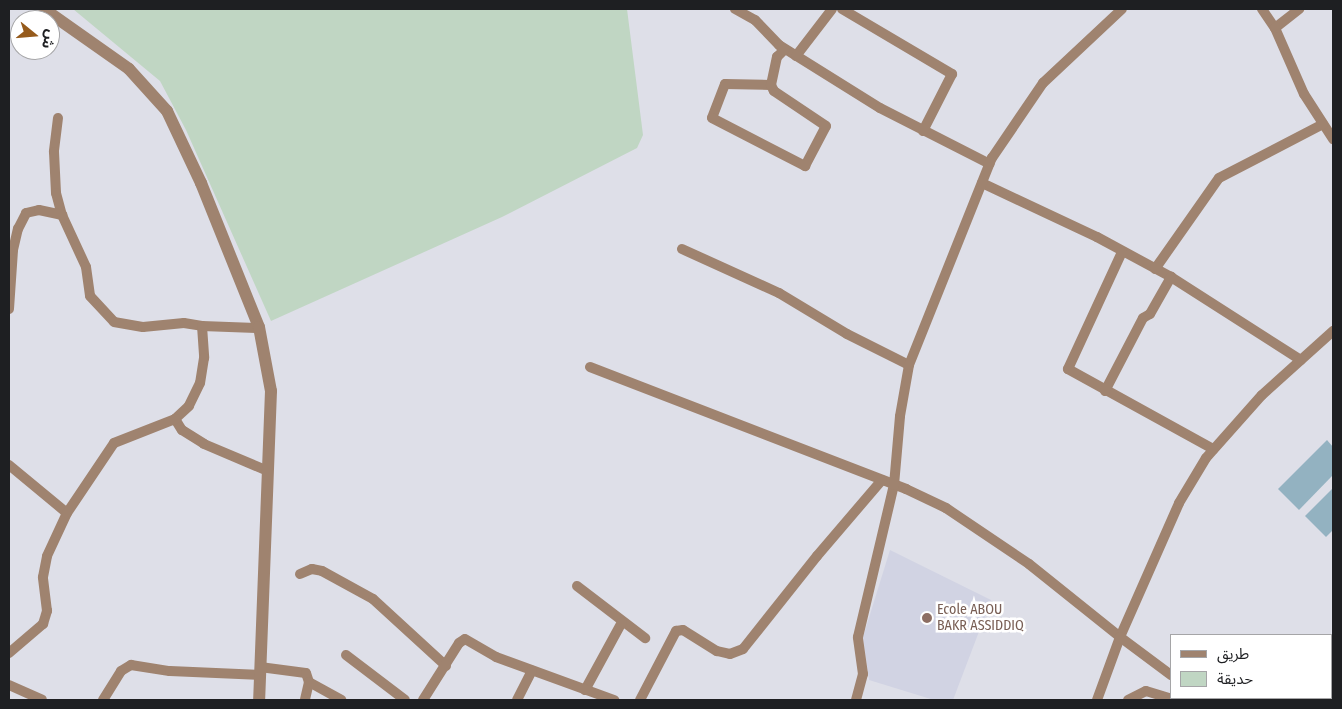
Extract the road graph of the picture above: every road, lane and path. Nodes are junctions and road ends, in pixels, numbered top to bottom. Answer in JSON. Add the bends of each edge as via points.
{"nodes":[{"id":1,"x":44,"y":9,"type":"edge"},
{"id":2,"x":735,"y":9,"type":"edge"},
{"id":3,"x":832,"y":9,"type":"edge"},
{"id":4,"x":842,"y":9,"type":"edge"},
{"id":5,"x":1122,"y":9,"type":"edge"},
{"id":6,"x":1262,"y":9,"type":"edge"},
{"id":7,"x":1299,"y":9,"type":"edge"},
{"id":8,"x":1275,"y":28,"type":"junction"},
{"id":9,"x":785,"y":49,"type":"junction"},
{"id":10,"x":796,"y":56,"type":"junction"},
{"id":11,"x":770,"y":85,"type":"junction"},
{"id":12,"x":58,"y":118,"type":"dead end"},
{"id":13,"x":1322,"y":124,"type":"junction"},
{"id":14,"x":923,"y":131,"type":"junction"},
{"id":15,"x":1333,"y":139,"type":"edge"},
{"id":16,"x":990,"y":164,"type":"junction"},
{"id":17,"x":982,"y":182,"type":"junction"},
{"id":18,"x":62,"y":215,"type":"junction"},
{"id":19,"x":682,"y":249,"type":"dead end"},
{"id":20,"x":1122,"y":252,"type":"junction"},
{"id":21,"x":1155,"y":268,"type":"junction"},
{"id":22,"x":1170,"y":277,"type":"junction"},
{"id":23,"x":9,"y":309,"type":"edge"},
{"id":24,"x":202,"y":326,"type":"junction"},
{"id":25,"x":259,"y":328,"type":"junction"},
{"id":26,"x":1333,"y":331,"type":"edge"},
{"id":27,"x":1301,"y":360,"type":"junction"},
{"id":28,"x":909,"y":365,"type":"junction"},
{"id":29,"x":590,"y":367,"type":"dead end"},
{"id":30,"x":1105,"y":391,"type":"junction"},
{"id":31,"x":176,"y":419,"type":"junction"},
{"id":32,"x":1213,"y":448,"type":"junction"},
{"id":33,"x":9,"y":465,"type":"edge"},
{"id":34,"x":268,"y":471,"type":"junction"},
{"id":35,"x":882,"y":480,"type":"junction"},
{"id":36,"x":894,"y":486,"type":"junction"},
{"id":37,"x":67,"y":513,"type":"junction"},
{"id":38,"x":300,"y":574,"type":"dead end"},
{"id":39,"x":577,"y":586,"type":"dead end"},
{"id":40,"x":622,"y":622,"type":"junction"},
{"id":41,"x":1120,"y":637,"type":"junction"},
{"id":42,"x":645,"y":638,"type":"dead end"},
{"id":43,"x":9,"y":653,"type":"edge"},
{"id":44,"x":346,"y":655,"type":"dead end"},
{"id":45,"x":446,"y":666,"type":"junction"},
{"id":46,"x":260,"y":671,"type":"junction"},
{"id":47,"x":532,"y":671,"type":"junction"},
{"id":48,"x":1170,"y":674,"type":"edge"},
{"id":49,"x":310,"y":682,"type":"junction"},
{"id":50,"x":9,"y":685,"type":"edge"},
{"id":51,"x":585,"y":690,"type":"junction"},
{"id":52,"x":1170,"y":698,"type":"edge"},
{"id":53,"x":42,"y":700,"type":"edge"},
{"id":54,"x":103,"y":700,"type":"edge"},
{"id":55,"x":259,"y":700,"type":"edge"},
{"id":56,"x":305,"y":700,"type":"edge"},
{"id":57,"x":341,"y":700,"type":"edge"},
{"id":58,"x":405,"y":700,"type":"edge"},
{"id":59,"x":423,"y":700,"type":"edge"},
{"id":60,"x":517,"y":700,"type":"edge"},
{"id":61,"x":614,"y":700,"type":"edge"},
{"id":62,"x":640,"y":700,"type":"edge"},
{"id":63,"x":856,"y":700,"type":"edge"},
{"id":64,"x":1097,"y":700,"type":"edge"},
{"id":65,"x":1128,"y":700,"type":"edge"}],
"edges":[{"from":1,"to":25,"type":"street","via":[[128,69],[167,111],[201,183]]},
{"from":2,"to":9,"type":"street","via":[[755,20]]},
{"from":3,"to":10,"type":"street"},
{"from":4,"to":14,"type":"street","via":[[952,74]]},
{"from":5,"to":16,"type":"street","via":[[1043,83],[1015,121]]},
{"from":6,"to":8,"type":"street"},
{"from":7,"to":8,"type":"street"},
{"from":8,"to":13,"type":"street","via":[[1288,62]]},
{"from":9,"to":10,"type":"street"},
{"from":9,"to":11,"type":"street","via":[[778,57]]},
{"from":10,"to":14,"type":"street"},
{"from":11,"to":11,"type":"street","via":[[826,126],[805,166],[712,118],[725,84]]},
{"from":12,"to":18,"type":"street","via":[[54,152],[56,193]]},
{"from":13,"to":15,"type":"street"},
{"from":13,"to":21,"type":"street","via":[[1219,178]]},
{"from":14,"to":16,"type":"street"},
{"from":16,"to":17,"type":"street"},
{"from":17,"to":20,"type":"street"},
{"from":17,"to":28,"type":"street"},
{"from":18,"to":23,"type":"street","via":[[39,210],[26,213],[13,250]]},
{"from":18,"to":24,"type":"street","via":[[86,267],[90,296],[114,322],[143,327],[184,323]]},
{"from":19,"to":28,"type":"street","via":[[779,293],[847,334]]},
{"from":20,"to":21,"type":"street"},
{"from":20,"to":30,"type":"street","via":[[1068,364],[1071,372]]},
{"from":21,"to":22,"type":"street"},
{"from":22,"to":27,"type":"street"},
{"from":22,"to":30,"type":"street","via":[[1150,314],[1143,318]]},
{"from":24,"to":25,"type":"street"},
{"from":24,"to":31,"type":"street","via":[[204,358],[200,383],[189,406]]},
{"from":25,"to":34,"type":"street","via":[[271,391]]},
{"from":26,"to":27,"type":"street"},
{"from":27,"to":32,"type":"street","via":[[1262,395]]},
{"from":28,"to":36,"type":"street","via":[[900,416]]},
{"from":29,"to":35,"type":"street"},
{"from":30,"to":32,"type":"street"},
{"from":31,"to":34,"type":"street","via":[[182,430],[204,444]]},
{"from":31,"to":37,"type":"street","via":[[114,443]]},
{"from":32,"to":41,"type":"street","via":[[1179,503]]},
{"from":33,"to":37,"type":"street"},
{"from":34,"to":46,"type":"street"},
{"from":35,"to":36,"type":"street"},
{"from":35,"to":62,"type":"street","via":[[816,556],[743,650],[730,654],[717,652],[683,630],[676,631]]},
{"from":36,"to":41,"type":"street","via":[[946,508],[1029,564]]},
{"from":36,"to":63,"type":"street","via":[[858,637],[863,674]]},
{"from":37,"to":43,"type":"street","via":[[47,556],[43,577],[47,610],[43,624]]},
{"from":38,"to":45,"type":"street","via":[[312,569],[322,571],[373,599]]},
{"from":39,"to":40,"type":"street"},
{"from":40,"to":42,"type":"street"},
{"from":40,"to":51,"type":"street"},
{"from":41,"to":48,"type":"street"},
{"from":41,"to":64,"type":"street"},
{"from":44,"to":58,"type":"street"},
{"from":45,"to":47,"type":"street","via":[[459,643],[465,639]]},
{"from":45,"to":59,"type":"street"},
{"from":46,"to":49,"type":"street","via":[[300,670]]},
{"from":46,"to":54,"type":"street","via":[[170,671],[131,665],[121,671]]},
{"from":46,"to":55,"type":"street"},
{"from":47,"to":51,"type":"street"},
{"from":47,"to":60,"type":"street"},
{"from":49,"to":56,"type":"street"},
{"from":49,"to":57,"type":"street"},
{"from":50,"to":53,"type":"street"},
{"from":51,"to":61,"type":"street"},
{"from":52,"to":65,"type":"street","via":[[1146,691]]}]}
